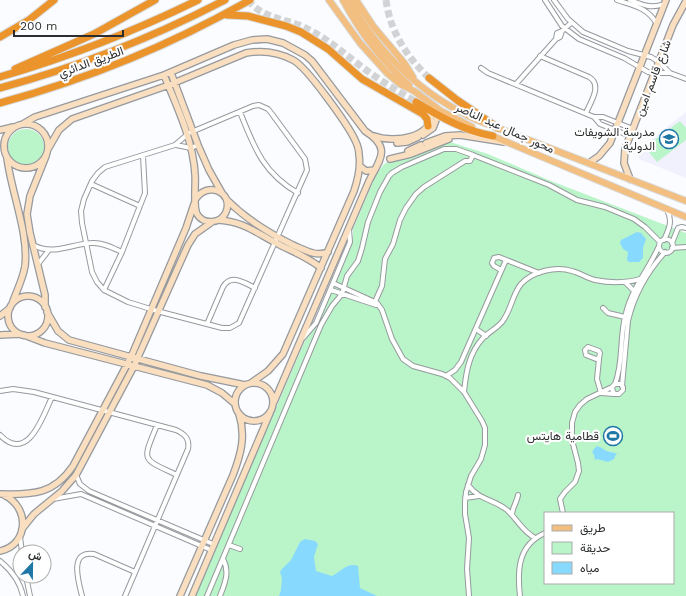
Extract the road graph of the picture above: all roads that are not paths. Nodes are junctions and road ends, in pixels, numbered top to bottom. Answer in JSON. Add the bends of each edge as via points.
{"nodes":[{"id":1,"x":54,"y":0,"type":"edge"},
{"id":2,"x":155,"y":0,"type":"edge"},
{"id":3,"x":198,"y":0,"type":"edge"},
{"id":4,"x":225,"y":0,"type":"edge"},
{"id":5,"x":250,"y":0,"type":"edge"},
{"id":6,"x":343,"y":0,"type":"edge"},
{"id":7,"x":350,"y":0,"type":"edge"},
{"id":8,"x":356,"y":0,"type":"edge"},
{"id":9,"x":545,"y":0,"type":"edge"},
{"id":10,"x":554,"y":0,"type":"edge"},
{"id":11,"x":617,"y":0,"type":"edge"},
{"id":12,"x":630,"y":0,"type":"edge"},
{"id":13,"x":686,"y":1,"type":"edge"},
{"id":14,"x":332,"y":2,"type":"edge"},
{"id":15,"x":666,"y":2,"type":"edge"},
{"id":16,"x":223,"y":15,"type":"junction"},
{"id":17,"x":571,"y":23,"type":"junction"},
{"id":18,"x":657,"y":24,"type":"junction"},
{"id":19,"x":561,"y":32,"type":"junction"},
{"id":20,"x":0,"y":37,"type":"edge"},
{"id":21,"x":300,"y":51,"type":"junction"},
{"id":22,"x":540,"y":56,"type":"junction"},
{"id":23,"x":644,"y":56,"type":"junction"},
{"id":24,"x":294,"y":60,"type":"junction"},
{"id":25,"x":659,"y":62,"type":"junction"},
{"id":26,"x":640,"y":67,"type":"junction"},
{"id":27,"x":481,"y":68,"type":"dead end"},
{"id":28,"x":171,"y":72,"type":"junction"},
{"id":29,"x":654,"y":73,"type":"junction"},
{"id":30,"x":670,"y":73,"type":"junction"},
{"id":31,"x":164,"y":75,"type":"junction"},
{"id":32,"x":2,"y":76,"type":"edge"},
{"id":33,"x":429,"y":78,"type":"tunnel mouth"},
{"id":34,"x":686,"y":79,"type":"edge"},
{"id":35,"x":416,"y":82,"type":"junction"},
{"id":36,"x":175,"y":83,"type":"junction"},
{"id":37,"x":516,"y":84,"type":"junction"},
{"id":38,"x":168,"y":85,"type":"junction"},
{"id":39,"x":0,"y":88,"type":"edge"},
{"id":40,"x":414,"y":91,"type":"junction"},
{"id":41,"x":340,"y":99,"type":"junction"},
{"id":42,"x":0,"y":102,"type":"edge"},
{"id":43,"x":416,"y":102,"type":"tunnel mouth"},
{"id":44,"x":332,"y":104,"type":"junction"},
{"id":45,"x":240,"y":112,"type":"junction"},
{"id":46,"x":435,"y":113,"type":"junction"},
{"id":47,"x":586,"y":113,"type":"junction"},
{"id":48,"x":594,"y":117,"type":"junction"},
{"id":49,"x":618,"y":123,"type":"junction"},
{"id":50,"x":22,"y":124,"type":"junction"},
{"id":51,"x":428,"y":126,"type":"junction"},
{"id":52,"x":15,"y":127,"type":"junction"},
{"id":53,"x":498,"y":128,"type":"junction"},
{"id":54,"x":633,"y":129,"type":"junction"},
{"id":55,"x":0,"y":130,"type":"edge"},
{"id":56,"x":615,"y":130,"type":"junction"},
{"id":57,"x":365,"y":131,"type":"junction"},
{"id":58,"x":194,"y":132,"type":"junction"},
{"id":59,"x":187,"y":134,"type":"junction"},
{"id":60,"x":465,"y":135,"type":"junction"},
{"id":61,"x":373,"y":136,"type":"junction"},
{"id":62,"x":493,"y":136,"type":"junction"},
{"id":63,"x":630,"y":136,"type":"junction"},
{"id":64,"x":383,"y":139,"type":"junction"},
{"id":65,"x":355,"y":140,"type":"junction"},
{"id":66,"x":508,"y":142,"type":"junction"},
{"id":67,"x":175,"y":145,"type":"junction"},
{"id":68,"x":198,"y":145,"type":"junction"},
{"id":69,"x":191,"y":148,"type":"junction"},
{"id":70,"x":48,"y":149,"type":"junction"},
{"id":71,"x":462,"y":151,"type":"junction"},
{"id":72,"x":474,"y":155,"type":"junction"},
{"id":73,"x":4,"y":156,"type":"edge"},
{"id":74,"x":46,"y":156,"type":"junction"},
{"id":75,"x":143,"y":156,"type":"junction"},
{"id":76,"x":390,"y":159,"type":"junction"},
{"id":77,"x":465,"y":160,"type":"junction"},
{"id":78,"x":589,"y":163,"type":"junction"},
{"id":79,"x":379,"y":164,"type":"junction"},
{"id":80,"x":360,"y":166,"type":"junction"},
{"id":81,"x":374,"y":170,"type":"junction"},
{"id":82,"x":630,"y":179,"type":"junction"},
{"id":83,"x":91,"y":184,"type":"junction"},
{"id":84,"x":298,"y":193,"type":"junction"},
{"id":85,"x":225,"y":197,"type":"junction"},
{"id":86,"x":686,"y":201,"type":"edge"},
{"id":87,"x":195,"y":202,"type":"junction"},
{"id":88,"x":140,"y":206,"type":"junction"},
{"id":89,"x":666,"y":208,"type":"junction"},
{"id":90,"x":686,"y":217,"type":"edge"},
{"id":91,"x":219,"y":220,"type":"junction"},
{"id":92,"x":212,"y":222,"type":"junction"},
{"id":93,"x":29,"y":225,"type":"junction"},
{"id":94,"x":22,"y":226,"type":"junction"},
{"id":95,"x":669,"y":227,"type":"junction"},
{"id":96,"x":686,"y":228,"type":"edge"},
{"id":97,"x":349,"y":229,"type":"junction"},
{"id":98,"x":677,"y":230,"type":"junction"},
{"id":99,"x":277,"y":240,"type":"junction"},
{"id":100,"x":661,"y":243,"type":"junction"},
{"id":101,"x":87,"y":244,"type":"junction"},
{"id":102,"x":33,"y":245,"type":"junction"},
{"id":103,"x":672,"y":245,"type":"junction"},
{"id":104,"x":686,"y":247,"type":"edge"},
{"id":105,"x":49,"y":250,"type":"junction"},
{"id":106,"x":122,"y":252,"type":"junction"},
{"id":107,"x":328,"y":252,"type":"junction"},
{"id":108,"x":665,"y":252,"type":"junction"},
{"id":109,"x":506,"y":260,"type":"junction"},
{"id":110,"x":38,"y":264,"type":"junction"},
{"id":111,"x":524,"y":267,"type":"junction"},
{"id":112,"x":322,"y":268,"type":"junction"},
{"id":113,"x":501,"y":270,"type":"junction"},
{"id":114,"x":540,"y":273,"type":"junction"},
{"id":115,"x":527,"y":279,"type":"junction"},
{"id":116,"x":640,"y":279,"type":"junction"},
{"id":117,"x":624,"y":282,"type":"junction"},
{"id":118,"x":334,"y":283,"type":"junction"},
{"id":119,"x":255,"y":288,"type":"junction"},
{"id":120,"x":345,"y":288,"type":"junction"},
{"id":121,"x":104,"y":290,"type":"junction"},
{"id":122,"x":330,"y":290,"type":"junction"},
{"id":123,"x":634,"y":291,"type":"junction"},
{"id":124,"x":342,"y":294,"type":"junction"},
{"id":125,"x":376,"y":304,"type":"junction"},
{"id":126,"x":11,"y":306,"type":"junction"},
{"id":127,"x":603,"y":308,"type":"dead end"},
{"id":128,"x":151,"y":309,"type":"junction"},
{"id":129,"x":46,"y":310,"type":"junction"},
{"id":130,"x":158,"y":311,"type":"junction"},
{"id":131,"x":0,"y":316,"type":"edge"},
{"id":132,"x":625,"y":317,"type":"junction"},
{"id":133,"x":207,"y":324,"type":"junction"},
{"id":134,"x":476,"y":330,"type":"junction"},
{"id":135,"x":22,"y":334,"type":"junction"},
{"id":136,"x":0,"y":335,"type":"edge"},
{"id":137,"x":486,"y":336,"type":"junction"},
{"id":138,"x":303,"y":338,"type":"junction"},
{"id":139,"x":131,"y":357,"type":"junction"},
{"id":140,"x":137,"y":359,"type":"junction"},
{"id":141,"x":599,"y":359,"type":"dead end"},
{"id":142,"x":115,"y":361,"type":"junction"},
{"id":143,"x":127,"y":364,"type":"junction"},
{"id":144,"x":134,"y":366,"type":"junction"},
{"id":145,"x":121,"y":376,"type":"junction"},
{"id":146,"x":446,"y":376,"type":"junction"},
{"id":147,"x":251,"y":383,"type":"junction"},
{"id":148,"x":245,"y":385,"type":"junction"},
{"id":149,"x":613,"y":385,"type":"junction"},
{"id":150,"x":622,"y":386,"type":"junction"},
{"id":151,"x":0,"y":391,"type":"edge"},
{"id":152,"x":464,"y":392,"type":"junction"},
{"id":153,"x":601,"y":393,"type":"junction"},
{"id":154,"x":615,"y":394,"type":"junction"},
{"id":155,"x":52,"y":397,"type":"junction"},
{"id":156,"x":274,"y":402,"type":"junction"},
{"id":157,"x":235,"y":404,"type":"junction"},
{"id":158,"x":106,"y":411,"type":"junction"},
{"id":159,"x":270,"y":413,"type":"junction"},
{"id":160,"x":239,"y":414,"type":"junction"},
{"id":161,"x":157,"y":425,"type":"junction"},
{"id":162,"x":0,"y":435,"type":"edge"},
{"id":163,"x":76,"y":475,"type":"junction"},
{"id":164,"x":177,"y":475,"type":"junction"},
{"id":165,"x":468,"y":485,"type":"junction"},
{"id":166,"x":1,"y":494,"type":"edge"},
{"id":167,"x":518,"y":495,"type":"dead end"},
{"id":168,"x":479,"y":496,"type":"junction"},
{"id":169,"x":465,"y":498,"type":"junction"},
{"id":170,"x":52,"y":499,"type":"junction"},
{"id":171,"x":120,"y":504,"type":"junction"},
{"id":172,"x":513,"y":507,"type":"junction"},
{"id":173,"x":505,"y":509,"type":"junction"},
{"id":174,"x":117,"y":510,"type":"junction"},
{"id":175,"x":563,"y":512,"type":"edge"},
{"id":176,"x":512,"y":515,"type":"junction"},
{"id":177,"x":157,"y":521,"type":"junction"},
{"id":178,"x":155,"y":526,"type":"junction"},
{"id":179,"x":22,"y":529,"type":"junction"},
{"id":180,"x":525,"y":532,"type":"junction"},
{"id":181,"x":544,"y":534,"type":"edge"},
{"id":182,"x":20,"y":536,"type":"junction"},
{"id":183,"x":535,"y":538,"type":"junction"},
{"id":184,"x":202,"y":543,"type":"junction"},
{"id":185,"x":21,"y":544,"type":"edge"},
{"id":186,"x":229,"y":545,"type":"junction"},
{"id":187,"x":528,"y":546,"type":"junction"},
{"id":188,"x":212,"y":547,"type":"junction"},
{"id":189,"x":240,"y":549,"type":"dead end"},
{"id":190,"x":0,"y":551,"type":"edge"},
{"id":191,"x":223,"y":559,"type":"junction"},
{"id":192,"x":0,"y":561,"type":"edge"},
{"id":193,"x":135,"y":572,"type":"junction"},
{"id":194,"x":28,"y":584,"type":"edge"},
{"id":195,"x":23,"y":596,"type":"edge"},
{"id":196,"x":30,"y":596,"type":"edge"},
{"id":197,"x":82,"y":596,"type":"edge"},
{"id":198,"x":125,"y":596,"type":"edge"},
{"id":199,"x":180,"y":596,"type":"edge"},
{"id":200,"x":192,"y":596,"type":"edge"},
{"id":201,"x":207,"y":596,"type":"edge"},
{"id":202,"x":220,"y":596,"type":"edge"},
{"id":203,"x":469,"y":596,"type":"edge"},
{"id":204,"x":520,"y":596,"type":"edge"}],
"edges":[{"from":1,"to":20,"type":"highway","via":[[29,20]]},
{"from":2,"to":32,"type":"highway","via":[[94,34]]},
{"from":3,"to":32,"type":"highway","name":"الطريق الدائري","via":[[94,45]]},
{"from":4,"to":39,"type":"highway","name":"الطريق الدائري","via":[[173,26],[109,53]]},
{"from":5,"to":16,"type":"highway","name":"الطريق الدائري"},
{"from":6,"to":40,"type":"main road","via":[[378,53]]},
{"from":7,"to":35,"type":"main road","via":[[376,41]]},
{"from":8,"to":35,"type":"main road","name":"محور جمال عبد الناصر"},
{"from":9,"to":19,"type":"street"},
{"from":10,"to":17,"type":"street"},
{"from":11,"to":18,"type":"street","via":[[646,11]]},
{"from":12,"to":15,"type":"street","via":[[648,6],[658,6]]},
{"from":13,"to":25,"type":"street","name":"شارع قاسم امين","via":[[676,18]]},
{"from":14,"to":40,"type":"main road","name":"محور جمال عبد الناصر","via":[[377,63],[396,80]]},
{"from":15,"to":18,"type":"street","name":"شارع قاسم امين"},
{"from":16,"to":42,"type":"highway","name":"الطريق الدائري","via":[[176,40],[118,65],[58,86]]},
{"from":16,"to":51,"type":"highway","via":[[248,16],[308,35],[362,79],[423,114]]},
{"from":17,"to":19,"type":"street"},
{"from":17,"to":23,"type":"street","via":[[587,34]]},
{"from":18,"to":23,"type":"street","name":"شارع قاسم امين"},
{"from":19,"to":22,"type":"street"},
{"from":19,"to":26,"type":"street"},
{"from":21,"to":24,"type":"street"},
{"from":21,"to":28,"type":"street","via":[[275,41],[252,40]]},
{"from":21,"to":41,"type":"street","via":[[312,61]]},
{"from":22,"to":37,"type":"street"},
{"from":22,"to":47,"type":"street","via":[[594,81],[596,90]]},
{"from":23,"to":25,"type":"street"},
{"from":23,"to":26,"type":"street","name":"شارع قاسم امين"},
{"from":24,"to":36,"type":"street","via":[[266,51],[246,53]]},
{"from":24,"to":44,"type":"street"},
{"from":25,"to":29,"type":"street","name":"شارع قاسم امين"},
{"from":25,"to":30,"type":"street"},
{"from":26,"to":29,"type":"street"},
{"from":26,"to":49,"type":"street","name":"شارع قاسم امين"},
{"from":27,"to":37,"type":"street"},
{"from":28,"to":31,"type":"street"},
{"from":28,"to":36,"type":"street"},
{"from":29,"to":30,"type":"street"},
{"from":29,"to":54,"type":"street","name":"شارع قاسم امين"},
{"from":30,"to":34,"type":"street"},
{"from":31,"to":38,"type":"street"},
{"from":31,"to":50,"type":"street","via":[[35,117]]},
{"from":33,"to":53,"type":"highway"},
{"from":35,"to":53,"type":"main road","name":"محور جمال عبد الناصر","via":[[458,112]]},
{"from":36,"to":38,"type":"street"},
{"from":36,"to":58,"type":"street"},
{"from":37,"to":47,"type":"street"},
{"from":38,"to":59,"type":"street"},
{"from":38,"to":70,"type":"street","via":[[72,119],[59,130]]},
{"from":40,"to":62,"type":"main road","name":"محور جمال عبد الناصر","via":[[448,115]]},
{"from":41,"to":44,"type":"street"},
{"from":41,"to":57,"type":"street"},
{"from":43,"to":46,"type":"highway"},
{"from":44,"to":65,"type":"street"},
{"from":45,"to":58,"type":"street"},
{"from":45,"to":84,"type":"street","via":[[256,150],[266,166],[280,181]]},
{"from":45,"to":84,"type":"street","via":[[256,106],[268,109],[303,156],[307,170]]},
{"from":46,"to":51,"type":"street"},
{"from":46,"to":62,"type":"highway","via":[[465,129]]},
{"from":46,"to":64,"type":"street","via":[[433,128],[420,136],[400,143]]},
{"from":47,"to":48,"type":"street"},
{"from":48,"to":49,"type":"street"},
{"from":48,"to":56,"type":"street","via":[[602,125]]},
{"from":49,"to":54,"type":"street"},
{"from":49,"to":56,"type":"street","name":"شارع قاسم امين"},
{"from":50,"to":52,"type":"street"},
{"from":50,"to":70,"type":"street","via":[[41,130]]},
{"from":51,"to":64,"type":"street","via":[[406,138]]},
{"from":52,"to":55,"type":"street"},
{"from":52,"to":73,"type":"street","via":[[5,139]]},
{"from":53,"to":78,"type":"main road","name":"محور جمال عبد الناصر"},
{"from":54,"to":63,"type":"street","name":"شارع قاسم امين"},
{"from":56,"to":63,"type":"street"},
{"from":56,"to":78,"type":"street","name":"شارع قاسم امين","via":[[605,150]]},
{"from":57,"to":61,"type":"street"},
{"from":57,"to":65,"type":"street","via":[[358,134]]},
{"from":58,"to":59,"type":"street"},
{"from":58,"to":68,"type":"street"},
{"from":59,"to":67,"type":"street"},
{"from":59,"to":69,"type":"street"},
{"from":60,"to":66,"type":"street"},
{"from":60,"to":76,"type":"street"},
{"from":60,"to":76,"type":"street","via":[[445,136]]},
{"from":61,"to":64,"type":"street"},
{"from":61,"to":79,"type":"street","via":[[381,147]]},
{"from":62,"to":66,"type":"main road","name":"محور جمال عبد الناصر"},
{"from":63,"to":82,"type":"street","name":"شارع قاسم امين","via":[[623,160]]},
{"from":65,"to":80,"type":"street","via":[[360,155]]},
{"from":66,"to":89,"type":"main road","name":"محور جمال عبد الناصر"},
{"from":67,"to":69,"type":"street"},
{"from":67,"to":75,"type":"street"},
{"from":68,"to":69,"type":"street"},
{"from":68,"to":85,"type":"street","via":[[208,170]]},
{"from":69,"to":87,"type":"street","via":[[195,165]]},
{"from":70,"to":74,"type":"street"},
{"from":71,"to":72,"type":"street"},
{"from":71,"to":77,"type":"street"},
{"from":71,"to":120,"type":"street","via":[[440,150],[392,173],[373,209],[360,256],[347,276]]},
{"from":72,"to":77,"type":"street","via":[[470,161]]},
{"from":72,"to":100,"type":"street","via":[[554,187],[577,200],[605,207],[634,220]]},
{"from":73,"to":74,"type":"street","via":[[17,167],[30,168]]},
{"from":73,"to":94,"type":"street"},
{"from":74,"to":93,"type":"street","via":[[28,203]]},
{"from":75,"to":83,"type":"street","via":[[105,167]]},
{"from":75,"to":88,"type":"street","via":[[145,193]]},
{"from":76,"to":79,"type":"street"},
{"from":77,"to":125,"type":"street","via":[[421,189],[406,208],[385,260],[382,286]]},
{"from":78,"to":82,"type":"main road","name":"محور جمال عبد الناصر"},
{"from":79,"to":81,"type":"street"},
{"from":80,"to":81,"type":"street","via":[[366,171]]},
{"from":80,"to":107,"type":"street","via":[[354,191]]},
{"from":81,"to":97,"type":"street"},
{"from":82,"to":86,"type":"main road","name":"محور جمال عبد الناصر"},
{"from":83,"to":88,"type":"street"},
{"from":83,"to":101,"type":"street","via":[[81,211]]},
{"from":84,"to":99,"type":"street"},
{"from":85,"to":87,"type":"street","via":[[219,191],[208,189],[198,195]]},
{"from":85,"to":91,"type":"street","via":[[226,211]]},
{"from":85,"to":99,"type":"street","via":[[253,223]]},
{"from":87,"to":92,"type":"street","via":[[197,215]]},
{"from":87,"to":128,"type":"street"},
{"from":88,"to":106,"type":"street"},
{"from":89,"to":90,"type":"main road","name":"محور جمال عبد الناصر"},
{"from":89,"to":95,"type":"street","via":[[671,218]]},
{"from":91,"to":92,"type":"street"},
{"from":91,"to":99,"type":"street","via":[[244,225]]},
{"from":92,"to":130,"type":"street","via":[[192,238]]},
{"from":93,"to":94,"type":"street"},
{"from":93,"to":102,"type":"street"},
{"from":94,"to":126,"type":"street","via":[[25,265]]},
{"from":95,"to":98,"type":"street"},
{"from":95,"to":100,"type":"street"},
{"from":96,"to":98,"type":"street","via":[[680,227]]},
{"from":97,"to":118,"type":"street","via":[[350,242]]},
{"from":97,"to":138,"type":"street"},
{"from":98,"to":103,"type":"street"},
{"from":99,"to":107,"type":"street","via":[[313,254]]},
{"from":99,"to":112,"type":"street"},
{"from":99,"to":119,"type":"street"},
{"from":100,"to":103,"type":"street","via":[[669,240]]},
{"from":100,"to":108,"type":"street","via":[[661,250]]},
{"from":100,"to":116,"type":"street"},
{"from":101,"to":105,"type":"street"},
{"from":101,"to":106,"type":"street","via":[[104,244]]},
{"from":101,"to":121,"type":"street","via":[[92,272]]},
{"from":102,"to":105,"type":"street"},
{"from":102,"to":110,"type":"street"},
{"from":103,"to":104,"type":"street"},
{"from":103,"to":108,"type":"street","via":[[670,251]]},
{"from":105,"to":110,"type":"street"},
{"from":106,"to":121,"type":"street"},
{"from":107,"to":112,"type":"street"},
{"from":108,"to":150,"type":"street","via":[[644,281],[631,310]]},
{"from":109,"to":111,"type":"street"},
{"from":109,"to":113,"type":"street"},
{"from":109,"to":113,"type":"street","via":[[498,257],[492,260],[494,266]]},
{"from":110,"to":129,"type":"street","via":[[46,298]]},
{"from":111,"to":114,"type":"street"},
{"from":111,"to":115,"type":"street"},
{"from":112,"to":147,"type":"street","via":[[283,354],[274,366]]},
{"from":113,"to":134,"type":"street"},
{"from":114,"to":115,"type":"street"},
{"from":114,"to":117,"type":"street","via":[[563,269],[595,280]]},
{"from":115,"to":137,"type":"street","via":[[516,292],[503,320]]},
{"from":116,"to":117,"type":"street"},
{"from":116,"to":123,"type":"street"},
{"from":117,"to":123,"type":"street"},
{"from":118,"to":120,"type":"street"},
{"from":118,"to":122,"type":"street"},
{"from":119,"to":133,"type":"street","via":[[237,325],[226,329]]},
{"from":119,"to":133,"type":"street","via":[[236,280],[227,282]]},
{"from":120,"to":124,"type":"street"},
{"from":120,"to":125,"type":"street"},
{"from":121,"to":128,"type":"street","via":[[120,299]]},
{"from":122,"to":124,"type":"street"},
{"from":122,"to":138,"type":"street","via":[[315,326]]},
{"from":123,"to":132,"type":"street"},
{"from":124,"to":125,"type":"street"},
{"from":124,"to":186,"type":"street","via":[[328,311],[319,330]]},
{"from":125,"to":146,"type":"street","via":[[405,361],[416,368]]},
{"from":126,"to":129,"type":"street","via":[[26,296],[38,298]]},
{"from":126,"to":131,"type":"street"},
{"from":126,"to":135,"type":"street","via":[[8,318],[16,331]]},
{"from":127,"to":132,"type":"street","via":[[608,313]]},
{"from":128,"to":130,"type":"street"},
{"from":128,"to":139,"type":"street"},
{"from":129,"to":135,"type":"street","via":[[46,323],[39,332]]},
{"from":129,"to":139,"type":"street","via":[[58,331],[69,340]]},
{"from":130,"to":133,"type":"street"},
{"from":130,"to":140,"type":"street"},
{"from":132,"to":149,"type":"street","via":[[621,356]]},
{"from":134,"to":137,"type":"street"},
{"from":134,"to":146,"type":"street","via":[[459,366]]},
{"from":135,"to":136,"type":"street"},
{"from":135,"to":142,"type":"street","via":[[45,343]]},
{"from":137,"to":152,"type":"street","via":[[470,358]]},
{"from":138,"to":156,"type":"street"},
{"from":139,"to":140,"type":"street"},
{"from":139,"to":143,"type":"street"},
{"from":140,"to":144,"type":"street"},
{"from":140,"to":148,"type":"street"},
{"from":141,"to":153,"type":"street","via":[[597,376]]},
{"from":142,"to":143,"type":"street"},
{"from":142,"to":145,"type":"street"},
{"from":143,"to":144,"type":"street"},
{"from":143,"to":145,"type":"street"},
{"from":144,"to":157,"type":"street","via":[[207,385]]},
{"from":144,"to":158,"type":"street"},
{"from":145,"to":158,"type":"street"},
{"from":146,"to":152,"type":"street"},
{"from":147,"to":148,"type":"street"},
{"from":147,"to":156,"type":"street","via":[[267,387]]},
{"from":148,"to":157,"type":"street","via":[[237,393]]},
{"from":149,"to":150,"type":"street","via":[[619,383]]},
{"from":149,"to":153,"type":"street"},
{"from":149,"to":154,"type":"street"},
{"from":150,"to":154,"type":"street","via":[[622,393]]},
{"from":151,"to":155,"type":"street","via":[[21,390]]},
{"from":152,"to":165,"type":"street","via":[[482,421],[486,436],[483,453]]},
{"from":153,"to":154,"type":"street"},
{"from":153,"to":175,"type":"street","via":[[584,401],[574,416],[572,440],[579,471],[575,482],[560,499]]},
{"from":155,"to":158,"type":"street"},
{"from":155,"to":162,"type":"street","via":[[33,435],[26,442],[14,443]]},
{"from":156,"to":159,"type":"street"},
{"from":157,"to":160,"type":"street"},
{"from":158,"to":161,"type":"street"},
{"from":158,"to":163,"type":"street"},
{"from":158,"to":166,"type":"street","via":[[73,466],[60,481],[38,492]]},
{"from":159,"to":160,"type":"street","via":[[262,420],[252,422]]},
{"from":159,"to":188,"type":"street"},
{"from":160,"to":184,"type":"street","via":[[243,432],[241,451],[233,475]]},
{"from":161,"to":164,"type":"street","via":[[147,451],[148,459],[151,463]]},
{"from":161,"to":164,"type":"street","via":[[184,434],[188,441],[188,449]]},
{"from":163,"to":170,"type":"street"},
{"from":163,"to":171,"type":"street","via":[[84,487]]},
{"from":164,"to":177,"type":"street"},
{"from":165,"to":168,"type":"street"},
{"from":165,"to":169,"type":"street"},
{"from":166,"to":179,"type":"street","via":[[9,498],[21,511]]},
{"from":167,"to":172,"type":"street"},
{"from":168,"to":169,"type":"street"},
{"from":168,"to":173,"type":"street"},
{"from":169,"to":203,"type":"street","via":[[470,538],[467,570]]},
{"from":170,"to":174,"type":"street","via":[[81,494]]},
{"from":170,"to":179,"type":"street","via":[[34,514]]},
{"from":171,"to":174,"type":"street"},
{"from":171,"to":177,"type":"street"},
{"from":172,"to":173,"type":"street"},
{"from":172,"to":176,"type":"street"},
{"from":173,"to":176,"type":"street"},
{"from":174,"to":178,"type":"street"},
{"from":176,"to":180,"type":"street"},
{"from":177,"to":178,"type":"street"},
{"from":177,"to":184,"type":"street"},
{"from":178,"to":184,"type":"street"},
{"from":178,"to":193,"type":"street"},
{"from":179,"to":182,"type":"street"},
{"from":180,"to":183,"type":"street"},
{"from":180,"to":187,"type":"street"},
{"from":181,"to":183,"type":"street"},
{"from":182,"to":185,"type":"street"},
{"from":182,"to":190,"type":"street","via":[[10,547]]},
{"from":183,"to":187,"type":"street"},
{"from":184,"to":188,"type":"street"},
{"from":184,"to":199,"type":"street"},
{"from":186,"to":189,"type":"street"},
{"from":186,"to":191,"type":"street"},
{"from":187,"to":204,"type":"street","via":[[518,572]]},
{"from":188,"to":200,"type":"street"},
{"from":191,"to":201,"type":"street"},
{"from":191,"to":202,"type":"street","via":[[227,575]]},
{"from":192,"to":195,"type":"street","via":[[14,575]]},
{"from":193,"to":197,"type":"street","via":[[94,554],[84,555],[76,569]]},
{"from":193,"to":198,"type":"street"},
{"from":194,"to":196,"type":"street"}]}
